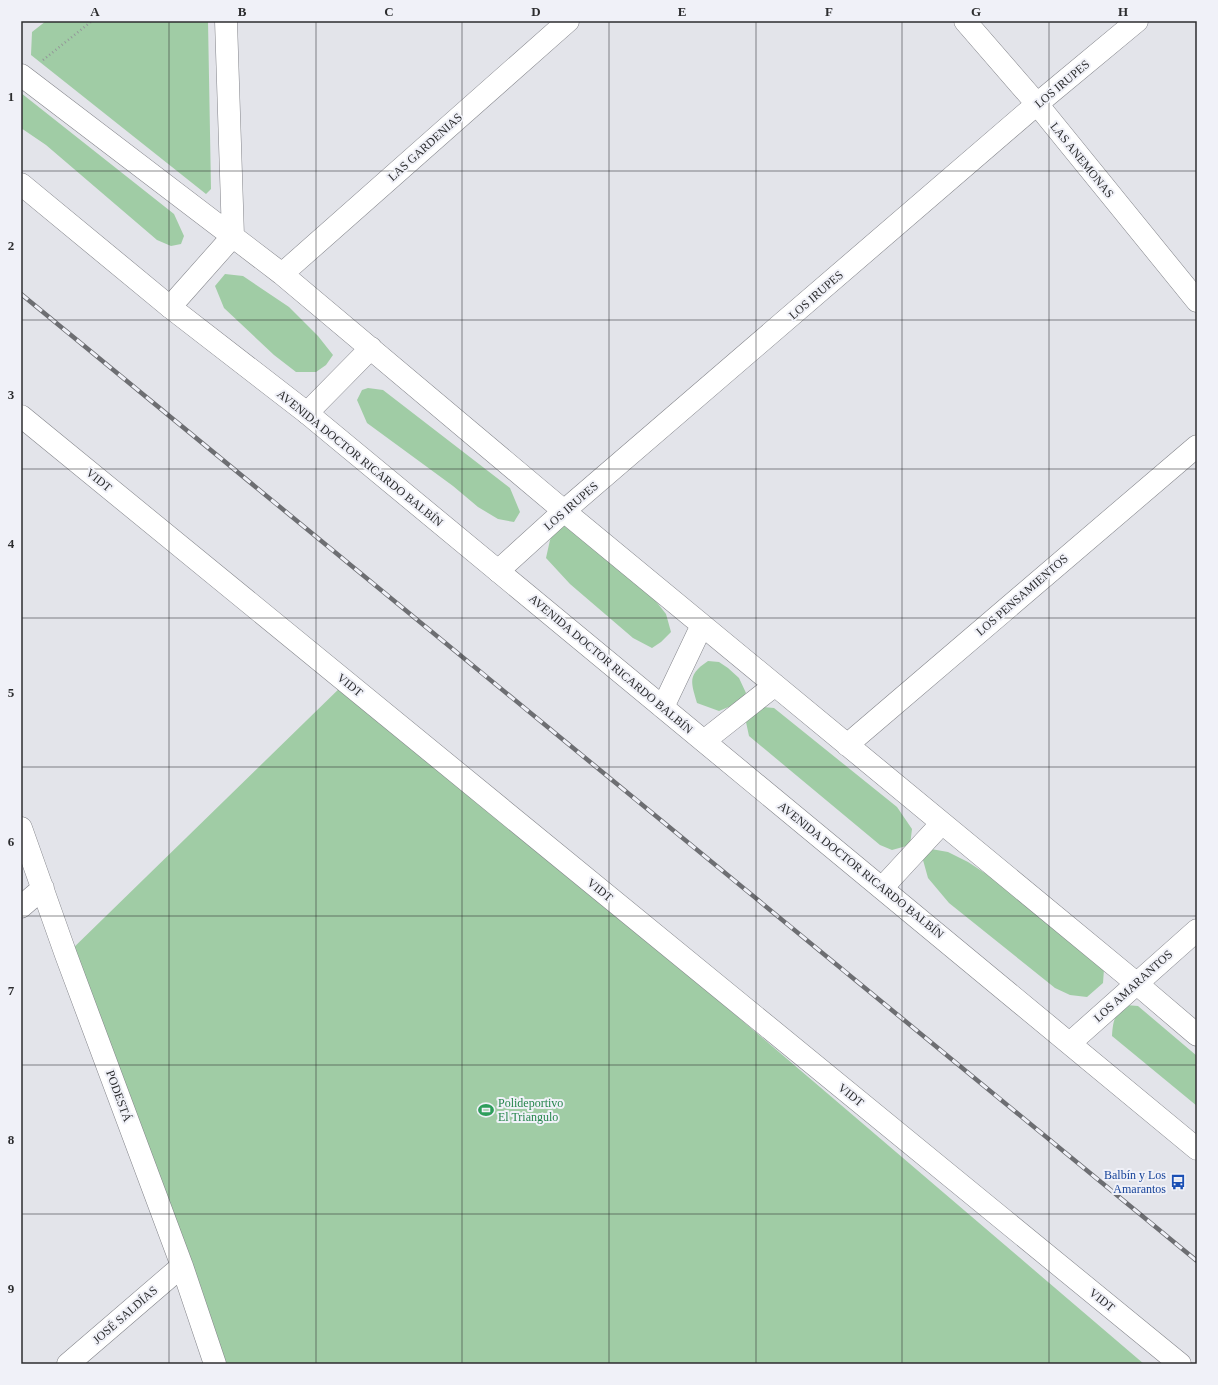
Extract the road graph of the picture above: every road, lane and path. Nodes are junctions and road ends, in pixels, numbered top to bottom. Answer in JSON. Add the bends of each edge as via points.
{"nodes":[{"id":1,"x":92,"y":21,"type":"edge"},
{"id":2,"x":226,"y":21,"type":"edge"},
{"id":3,"x":568,"y":21,"type":"edge"},
{"id":4,"x":965,"y":21,"type":"edge"},
{"id":5,"x":1136,"y":21,"type":"edge"},
{"id":6,"x":22,"y":76,"type":"edge"},
{"id":7,"x":1037,"y":104,"type":"junction"},
{"id":8,"x":21,"y":184,"type":"edge"},
{"id":9,"x":233,"y":236,"type":"junction"},
{"id":10,"x":282,"y":274,"type":"junction"},
{"id":11,"x":1197,"y":301,"type":"edge"},
{"id":12,"x":170,"y":307,"type":"junction"},
{"id":13,"x":371,"y":348,"type":"junction"},
{"id":14,"x":307,"y":413,"type":"junction"},
{"id":15,"x":21,"y":416,"type":"edge"},
{"id":16,"x":1197,"y":446,"type":"edge"},
{"id":17,"x":564,"y":511,"type":"junction"},
{"id":18,"x":498,"y":571,"type":"junction"},
{"id":19,"x":702,"y":625,"type":"junction"},
{"id":20,"x":775,"y":685,"type":"junction"},
{"id":21,"x":663,"y":707,"type":"junction"},
{"id":22,"x":704,"y":741,"type":"junction"},
{"id":23,"x":848,"y":745,"type":"junction"},
{"id":24,"x":942,"y":823,"type":"junction"},
{"id":25,"x":21,"y":828,"type":"edge"},
{"id":26,"x":43,"y":888,"type":"junction"},
{"id":27,"x":882,"y":888,"type":"junction"},
{"id":28,"x":21,"y":907,"type":"edge"},
{"id":29,"x":1197,"y":930,"type":"edge"},
{"id":30,"x":1136,"y":983,"type":"junction"},
{"id":31,"x":1197,"y":1035,"type":"edge"},
{"id":32,"x":1070,"y":1043,"type":"junction"},
{"id":33,"x":1197,"y":1149,"type":"edge"},
{"id":34,"x":182,"y":1266,"type":"junction"},
{"id":35,"x":68,"y":1364,"type":"edge"},
{"id":36,"x":215,"y":1364,"type":"edge"},
{"id":37,"x":1180,"y":1364,"type":"edge"}],
"edges":[{"from":1,"to":6,"type":"path"},
{"from":2,"to":9,"type":"street"},
{"from":3,"to":10,"type":"street","name":"LAS GARDENIAS"},
{"from":4,"to":7,"type":"street","name":"LAS ANEMONAS"},
{"from":5,"to":7,"type":"street","name":"LOS IRUPES"},
{"from":6,"to":9,"type":"street"},
{"from":7,"to":11,"type":"street","name":"LAS ANEMONAS"},
{"from":7,"to":17,"type":"street","name":"LOS IRUPES"},
{"from":8,"to":12,"type":"street","name":"AVENIDA DOCTOR RICARDO BALBÍN"},
{"from":9,"to":10,"type":"street"},
{"from":9,"to":12,"type":"street"},
{"from":10,"to":13,"type":"street"},
{"from":12,"to":14,"type":"street","name":"AVENIDA DOCTOR RICARDO BALBÍN"},
{"from":13,"to":14,"type":"street"},
{"from":13,"to":17,"type":"street"},
{"from":14,"to":18,"type":"street","name":"AVENIDA DOCTOR RICARDO BALBÍN"},
{"from":15,"to":37,"type":"street","name":"VIDT"},
{"from":16,"to":23,"type":"street","name":"LOS PENSAMIENTOS"},
{"from":17,"to":18,"type":"street","name":"LOS IRUPES"},
{"from":17,"to":19,"type":"street"},
{"from":18,"to":21,"type":"street","name":"AVENIDA DOCTOR RICARDO BALBÍN"},
{"from":19,"to":20,"type":"street"},
{"from":19,"to":21,"type":"street"},
{"from":20,"to":22,"type":"street"},
{"from":20,"to":23,"type":"street"},
{"from":21,"to":22,"type":"street","name":"AVENIDA DOCTOR RICARDO BALBÍN"},
{"from":22,"to":27,"type":"street","name":"AVENIDA DOCTOR RICARDO BALBÍN"},
{"from":23,"to":24,"type":"street"},
{"from":24,"to":27,"type":"street"},
{"from":24,"to":30,"type":"street"},
{"from":25,"to":26,"type":"street","name":"PODESTÁ"},
{"from":26,"to":28,"type":"street"},
{"from":26,"to":34,"type":"street","name":"PODESTÁ"},
{"from":27,"to":32,"type":"street","name":"AVENIDA DOCTOR RICARDO BALBÍN"},
{"from":29,"to":30,"type":"street","name":"LOS AMARANTOS"},
{"from":30,"to":31,"type":"street"},
{"from":30,"to":32,"type":"street","name":"LOS AMARANTOS"},
{"from":32,"to":33,"type":"street","name":"AVENIDA DOCTOR RICARDO BALBÍN"},
{"from":34,"to":35,"type":"street","name":"JOSÉ SALDÍAS"},
{"from":34,"to":36,"type":"street","name":"PODESTÁ"}]}
